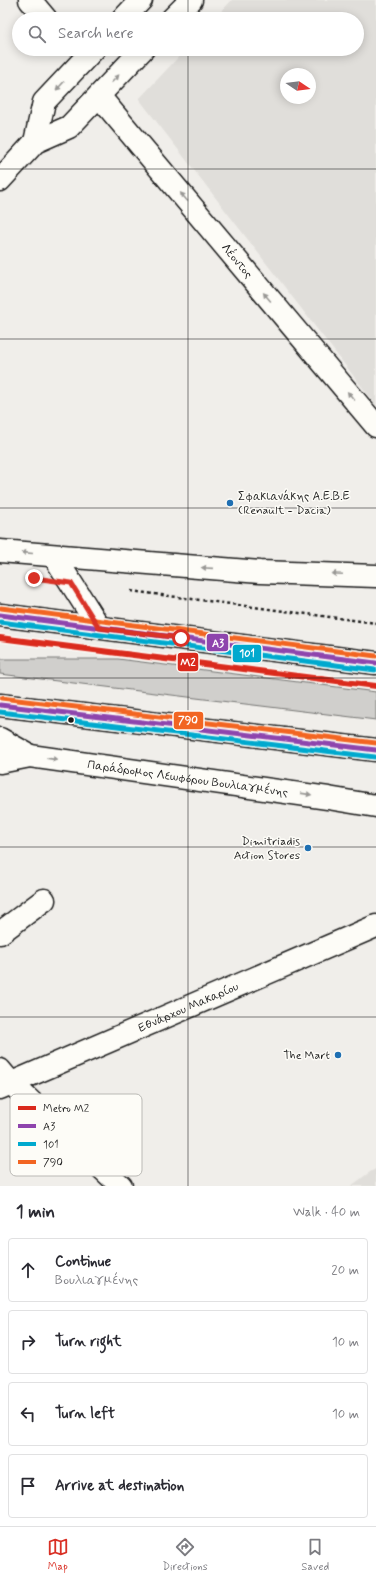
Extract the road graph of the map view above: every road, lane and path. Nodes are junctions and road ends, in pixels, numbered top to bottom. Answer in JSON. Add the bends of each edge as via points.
{"nodes":[{"id":1,"x":30,"y":0,"type":"edge"},
{"id":2,"x":141,"y":0,"type":"edge"},
{"id":3,"x":191,"y":0,"type":"edge"},
{"id":4,"x":40,"y":12,"type":"edge"},
{"id":5,"x":130,"y":12,"type":"edge"},
{"id":6,"x":179,"y":12,"type":"edge"},
{"id":7,"x":81,"y":56,"type":"edge"},
{"id":8,"x":136,"y":56,"type":"edge"},
{"id":9,"x":98,"y":96,"type":"junction"},
{"id":10,"x":35,"y":142,"type":"junction"},
{"id":11,"x":0,"y":180,"type":"edge"},
{"id":12,"x":376,"y":426,"type":"edge"},
{"id":13,"x":0,"y":551,"type":"edge"},
{"id":14,"x":54,"y":556,"type":"junction"},
{"id":15,"x":376,"y":576,"type":"edge"},
{"id":16,"x":127,"y":590,"type":"dead end"},
{"id":17,"x":0,"y":615,"type":"edge"},
{"id":18,"x":376,"y":623,"type":"edge"},
{"id":19,"x":99,"y":628,"type":"junction"},
{"id":20,"x":373,"y":660,"type":"edge"},
{"id":21,"x":0,"y":705,"type":"edge"},
{"id":22,"x":0,"y":739,"type":"edge"},
{"id":23,"x":376,"y":750,"type":"edge"},
{"id":24,"x":30,"y":756,"type":"junction"},
{"id":25,"x":0,"y":762,"type":"edge"},
{"id":26,"x":376,"y":806,"type":"edge"},
{"id":27,"x":44,"y":900,"type":"dead end"},
{"id":28,"x":376,"y":926,"type":"edge"},
{"id":29,"x":0,"y":933,"type":"edge"},
{"id":30,"x":4,"y":1080,"type":"edge"},
{"id":31,"x":19,"y":1094,"type":"edge"},
{"id":32,"x":110,"y":1176,"type":"edge"},
{"id":33,"x":121,"y":1186,"type":"edge"}],
"edges":[{"from":1,"to":4,"type":"street"},
{"from":2,"to":5,"type":"street"},
{"from":3,"to":6,"type":"street"},
{"from":7,"to":10,"type":"street","one_way":true,"via":[[44,102]]},
{"from":9,"to":8,"type":"street","one_way":true},
{"from":9,"to":10,"type":"street","via":[[69,127]]},
{"from":12,"to":9,"type":"street","name":"Λέοντος","one_way":true},
{"from":10,"to":11,"type":"street"},
{"from":14,"to":13,"type":"street","one_way":true},
{"from":15,"to":14,"type":"street","one_way":true,"via":[[260,572]]},
{"from":14,"to":19,"type":"street"},
{"from":16,"to":18,"type":"path"},
{"from":17,"to":19,"type":"street"},
{"from":19,"to":20,"type":"street"},
{"from":21,"to":23,"type":"street"},
{"from":22,"to":24,"type":"street"},
{"from":24,"to":25,"type":"street","name":"Παράδρομος Λεωφόρου Βουλιαγμένης"},
{"from":24,"to":26,"type":"street","name":"Παράδρομος Λεωφόρου Βουλιαγμένης","one_way":true},
{"from":27,"to":29,"type":"street"},
{"from":28,"to":30,"type":"street","name":"Εθνάρχου Μακαρίου"},
{"from":30,"to":31,"type":"street"},
{"from":32,"to":33,"type":"street"}]}
